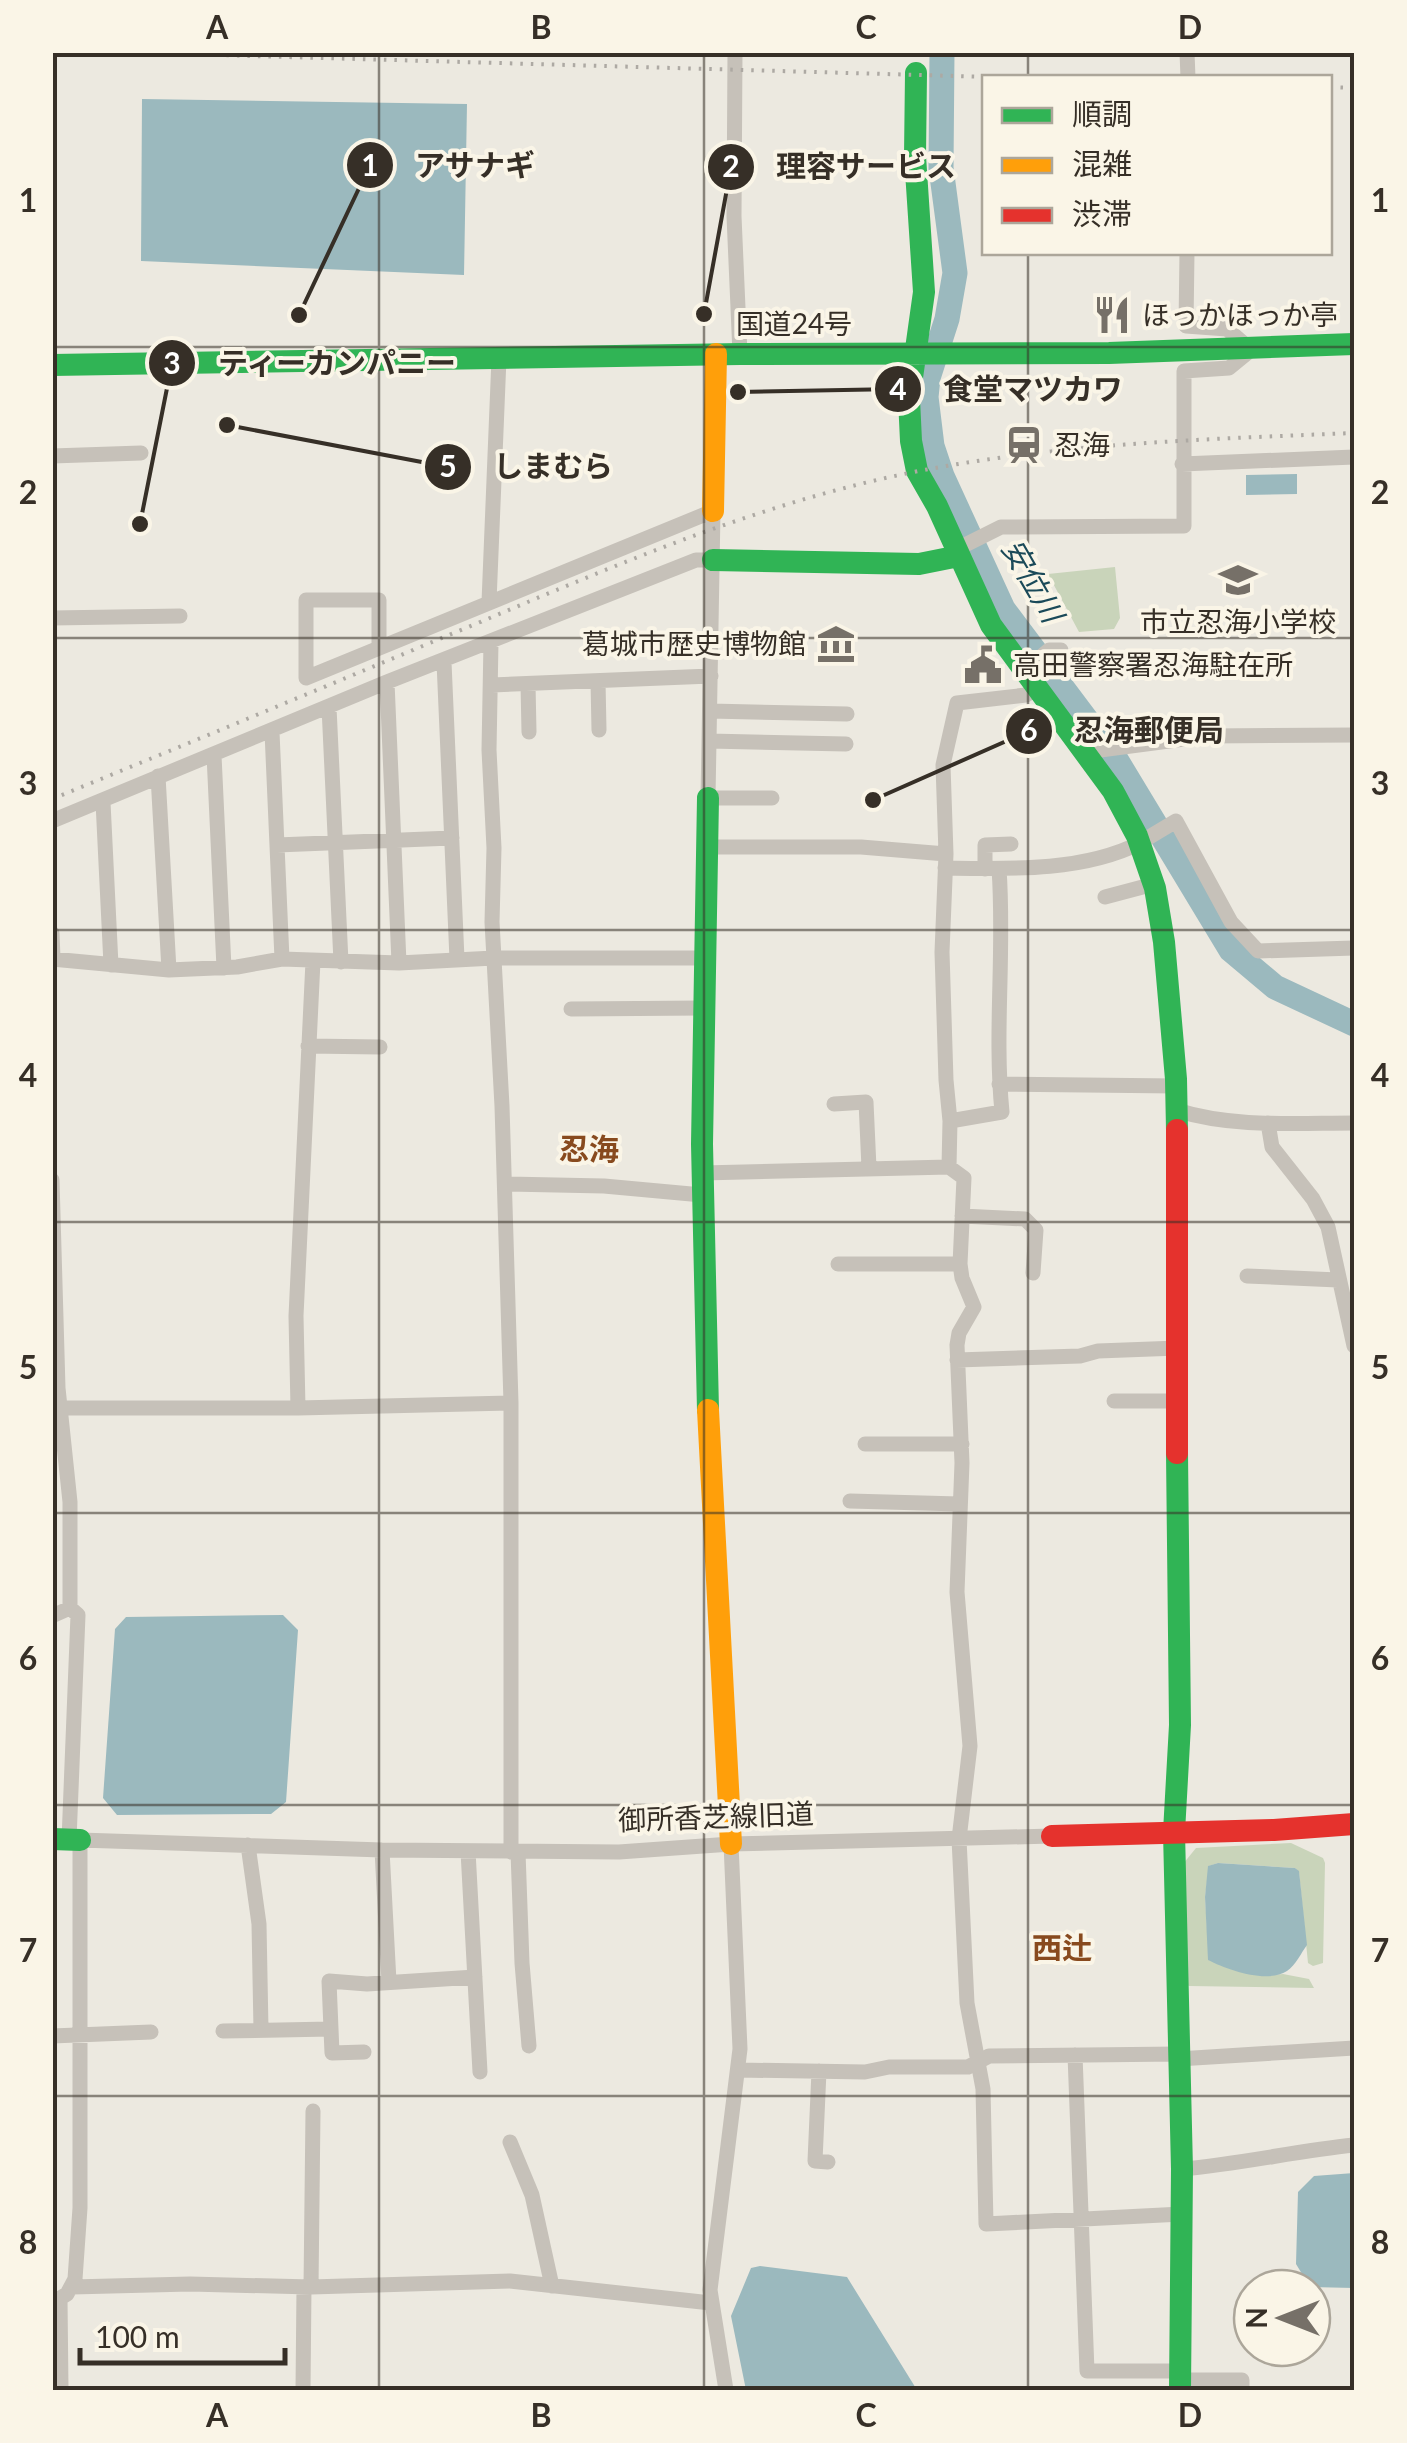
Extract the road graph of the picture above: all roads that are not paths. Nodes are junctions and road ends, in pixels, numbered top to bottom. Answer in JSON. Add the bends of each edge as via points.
{"nodes":[{"id":1,"x":735,"y":52,"type":"edge"},
{"id":2,"x":916,"y":63,"type":"edge"},
{"id":3,"x":1187,"y":255,"type":"edge"},
{"id":4,"x":1354,"y":344,"type":"edge"},
{"id":5,"x":1251,"y":350,"type":"junction"},
{"id":6,"x":716,"y":354,"type":"junction"},
{"id":7,"x":740,"y":354,"type":"junction"},
{"id":8,"x":918,"y":354,"type":"junction"},
{"id":9,"x":499,"y":358,"type":"junction"},
{"id":10,"x":52,"y":366,"type":"edge"},
{"id":11,"x":141,"y":453,"type":"dead end"},
{"id":12,"x":52,"y":456,"type":"edge"},
{"id":13,"x":1354,"y":457,"type":"edge"},
{"id":14,"x":1182,"y":464,"type":"junction"},
{"id":15,"x":713,"y":511,"type":"junction"},
{"id":16,"x":959,"y":551,"type":"junction"},
{"id":17,"x":713,"y":560,"type":"junction"},
{"id":18,"x":490,"y":602,"type":"junction"},
{"id":19,"x":180,"y":616,"type":"dead end"},
{"id":20,"x":52,"y":618,"type":"edge"},
{"id":21,"x":491,"y":642,"type":"junction"},
{"id":22,"x":379,"y":648,"type":"junction"},
{"id":23,"x":444,"y":662,"type":"junction"},
{"id":24,"x":1040,"y":665,"type":"junction"},
{"id":25,"x":711,"y":676,"type":"junction"},
{"id":26,"x":598,"y":681,"type":"junction"},
{"id":27,"x":387,"y":682,"type":"junction"},
{"id":28,"x":528,"y":684,"type":"junction"},
{"id":29,"x":492,"y":685,"type":"junction"},
{"id":30,"x":330,"y":707,"type":"junction"},
{"id":31,"x":839,"y":709,"type":"dead end"},
{"id":32,"x":710,"y":711,"type":"junction"},
{"id":33,"x":600,"y":730,"type":"dead end"},
{"id":34,"x":272,"y":732,"type":"junction"},
{"id":35,"x":529,"y":732,"type":"dead end"},
{"id":36,"x":1354,"y":735,"type":"edge"},
{"id":37,"x":710,"y":741,"type":"junction"},
{"id":38,"x":846,"y":744,"type":"dead end"},
{"id":39,"x":1090,"y":751,"type":"junction"},
{"id":40,"x":214,"y":755,"type":"junction"},
{"id":41,"x":158,"y":776,"type":"junction"},
{"id":42,"x":708,"y":798,"type":"junction"},
{"id":43,"x":772,"y":798,"type":"dead end"},
{"id":44,"x":103,"y":802,"type":"junction"},
{"id":45,"x":52,"y":821,"type":"edge"},
{"id":46,"x":452,"y":838,"type":"junction"},
{"id":47,"x":394,"y":840,"type":"junction"},
{"id":48,"x":1143,"y":841,"type":"junction"},
{"id":49,"x":336,"y":842,"type":"junction"},
{"id":50,"x":1011,"y":844,"type":"dead end"},
{"id":51,"x":277,"y":845,"type":"junction"},
{"id":52,"x":707,"y":847,"type":"junction"},
{"id":53,"x":945,"y":861,"type":"junction"},
{"id":54,"x":992,"y":869,"type":"junction"},
{"id":55,"x":1154,"y":884,"type":"junction"},
{"id":56,"x":1105,"y":897,"type":"dead end"},
{"id":57,"x":52,"y":934,"type":"edge"},
{"id":58,"x":1354,"y":948,"type":"edge"},
{"id":59,"x":53,"y":958,"type":"edge"},
{"id":60,"x":494,"y":958,"type":"junction"},
{"id":61,"x":703,"y":958,"type":"junction"},
{"id":62,"x":456,"y":959,"type":"junction"},
{"id":63,"x":282,"y":960,"type":"junction"},
{"id":64,"x":313,"y":961,"type":"junction"},
{"id":65,"x":341,"y":962,"type":"junction"},
{"id":66,"x":399,"y":962,"type":"junction"},
{"id":67,"x":111,"y":965,"type":"junction"},
{"id":68,"x":224,"y":968,"type":"junction"},
{"id":69,"x":169,"y":970,"type":"junction"},
{"id":70,"x":703,"y":1008,"type":"junction"},
{"id":71,"x":571,"y":1009,"type":"dead end"},
{"id":72,"x":308,"y":1046,"type":"junction"},
{"id":73,"x":380,"y":1047,"type":"dead end"},
{"id":74,"x":999,"y":1084,"type":"junction"},
{"id":75,"x":1176,"y":1086,"type":"junction"},
{"id":76,"x":834,"y":1104,"type":"dead end"},
{"id":77,"x":1176,"y":1110,"type":"junction"},
{"id":78,"x":950,"y":1120,"type":"junction"},
{"id":79,"x":1268,"y":1122,"type":"junction"},
{"id":80,"x":1354,"y":1122,"type":"edge"},
{"id":81,"x":949,"y":1167,"type":"junction"},
{"id":82,"x":870,"y":1168,"type":"junction"},
{"id":83,"x":52,"y":1180,"type":"edge"},
{"id":84,"x":505,"y":1184,"type":"junction"},
{"id":85,"x":702,"y":1184,"type":"junction"},
{"id":86,"x":962,"y":1216,"type":"junction"},
{"id":87,"x":838,"y":1264,"type":"dead end"},
{"id":88,"x":960,"y":1264,"type":"junction"},
{"id":89,"x":1032,"y":1273,"type":"dead end"},
{"id":90,"x":1247,"y":1276,"type":"dead end"},
{"id":91,"x":1338,"y":1280,"type":"junction"},
{"id":92,"x":1354,"y":1346,"type":"edge"},
{"id":93,"x":1178,"y":1348,"type":"junction"},
{"id":94,"x":957,"y":1360,"type":"junction"},
{"id":95,"x":1114,"y":1400,"type":"dead end"},
{"id":96,"x":1178,"y":1401,"type":"junction"},
{"id":97,"x":510,"y":1402,"type":"junction"},
{"id":98,"x":60,"y":1408,"type":"junction"},
{"id":99,"x":298,"y":1408,"type":"junction"},
{"id":100,"x":865,"y":1444,"type":"dead end"},
{"id":101,"x":962,"y":1444,"type":"junction"},
{"id":102,"x":850,"y":1501,"type":"dead end"},
{"id":103,"x":960,"y":1504,"type":"junction"},
{"id":104,"x":52,"y":1530,"type":"edge"},
{"id":105,"x":70,"y":1530,"type":"junction"},
{"id":106,"x":70,"y":1608,"type":"junction"},
{"id":107,"x":52,"y":1616,"type":"edge"},
{"id":108,"x":1354,"y":1824,"type":"edge"},
{"id":109,"x":1174,"y":1832,"type":"junction"},
{"id":110,"x":1052,"y":1836,"type":"joint"},
{"id":111,"x":958,"y":1839,"type":"junction"},
{"id":112,"x":67,"y":1840,"type":"edge"},
{"id":113,"x":731,"y":1844,"type":"junction"},
{"id":114,"x":248,"y":1845,"type":"junction"},
{"id":115,"x":382,"y":1850,"type":"junction"},
{"id":116,"x":468,"y":1852,"type":"junction"},
{"id":117,"x":514,"y":1852,"type":"junction"},
{"id":118,"x":475,"y":1977,"type":"junction"},
{"id":119,"x":389,"y":1982,"type":"junction"},
{"id":120,"x":331,"y":2028,"type":"junction"},
{"id":121,"x":261,"y":2030,"type":"junction"},
{"id":122,"x":223,"y":2031,"type":"dead end"},
{"id":123,"x":151,"y":2032,"type":"dead end"},
{"id":124,"x":81,"y":2035,"type":"junction"},
{"id":125,"x":52,"y":2036,"type":"edge"},
{"id":126,"x":529,"y":2046,"type":"dead end"},
{"id":127,"x":1354,"y":2048,"type":"edge"},
{"id":128,"x":364,"y":2052,"type":"dead end"},
{"id":129,"x":1075,"y":2055,"type":"junction"},
{"id":130,"x":1178,"y":2057,"type":"junction"},
{"id":131,"x":979,"y":2062,"type":"junction"},
{"id":132,"x":739,"y":2070,"type":"junction"},
{"id":133,"x":480,"y":2072,"type":"dead end"},
{"id":134,"x":820,"y":2072,"type":"junction"},
{"id":135,"x":313,"y":2111,"type":"dead end"},
{"id":136,"x":510,"y":2142,"type":"dead end"},
{"id":137,"x":1354,"y":2145,"type":"edge"},
{"id":138,"x":828,"y":2162,"type":"dead end"},
{"id":139,"x":1182,"y":2169,"type":"junction"},
{"id":140,"x":1182,"y":2214,"type":"junction"},
{"id":141,"x":1080,"y":2221,"type":"junction"},
{"id":142,"x":552,"y":2286,"type":"junction"},
{"id":143,"x":308,"y":2287,"type":"junction"},
{"id":144,"x":62,"y":2296,"type":"edge"},
{"id":145,"x":711,"y":2303,"type":"junction"},
{"id":146,"x":1180,"y":2381,"type":"edge"},
{"id":147,"x":61,"y":2390,"type":"edge"},
{"id":148,"x":303,"y":2390,"type":"edge"},
{"id":149,"x":726,"y":2390,"type":"edge"},
{"id":150,"x":1242,"y":2390,"type":"edge"}],
"edges":[{"from":1,"to":7,"type":"street"},
{"from":2,"to":8,"type":"main road","via":[[924,258]]},
{"from":3,"to":5,"type":"street","via":[[1186,326],[1227,329]]},
{"from":4,"to":5,"type":"main road","name":"国道24号"},
{"from":5,"to":8,"type":"main road","name":"国道24号"},
{"from":5,"to":14,"type":"street","via":[[1229,368],[1184,371]]},
{"from":6,"to":7,"type":"main road","name":"国道24号"},
{"from":6,"to":9,"type":"main road","name":"国道24号"},
{"from":6,"to":15,"type":"main road"},
{"from":7,"to":8,"type":"main road","name":"国道24号"},
{"from":8,"to":16,"type":"main road","via":[[909,399],[913,454]]},
{"from":9,"to":10,"type":"main road","name":"国道24号"},
{"from":9,"to":18,"type":"street"},
{"from":11,"to":12,"type":"street"},
{"from":13,"to":14,"type":"street"},
{"from":14,"to":16,"type":"street","via":[[1184,526],[1000,527]]},
{"from":15,"to":17,"type":"street"},
{"from":15,"to":18,"type":"street"},
{"from":16,"to":17,"type":"main road","via":[[920,564]]},
{"from":16,"to":24,"type":"main road","via":[[978,603]]},
{"from":17,"to":21,"type":"street","via":[[696,560]]},
{"from":17,"to":25,"type":"street"},
{"from":18,"to":22,"type":"street"},
{"from":19,"to":20,"type":"street"},
{"from":21,"to":23,"type":"street"},
{"from":21,"to":29,"type":"street"},
{"from":22,"to":22,"type":"street","via":[[306,678],[306,600],[380,600]]},
{"from":23,"to":27,"type":"street"},
{"from":23,"to":46,"type":"street"},
{"from":24,"to":39,"type":"main road"},
{"from":24,"to":53,"type":"street","via":[[1026,695],[957,703],[943,765]]},
{"from":25,"to":26,"type":"street"},
{"from":25,"to":32,"type":"street"},
{"from":26,"to":28,"type":"street"},
{"from":26,"to":33,"type":"street"},
{"from":27,"to":30,"type":"street"},
{"from":27,"to":47,"type":"street"},
{"from":28,"to":29,"type":"street"},
{"from":28,"to":35,"type":"street"},
{"from":29,"to":60,"type":"street"},
{"from":30,"to":34,"type":"street"},
{"from":30,"to":49,"type":"street"},
{"from":31,"to":32,"type":"street","via":[[784,721]]},
{"from":32,"to":37,"type":"street"},
{"from":34,"to":40,"type":"street"},
{"from":34,"to":51,"type":"street"},
{"from":36,"to":39,"type":"street","via":[[1207,736]]},
{"from":37,"to":38,"type":"street"},
{"from":37,"to":42,"type":"street"},
{"from":39,"to":48,"type":"main road"},
{"from":40,"to":41,"type":"street"},
{"from":40,"to":68,"type":"street"},
{"from":41,"to":44,"type":"street"},
{"from":41,"to":69,"type":"street"},
{"from":42,"to":43,"type":"street"},
{"from":42,"to":52,"type":"main road"},
{"from":44,"to":45,"type":"street"},
{"from":44,"to":67,"type":"street"},
{"from":46,"to":47,"type":"street"},
{"from":46,"to":62,"type":"street"},
{"from":47,"to":49,"type":"street"},
{"from":47,"to":66,"type":"street"},
{"from":48,"to":54,"type":"street","via":[[1086,860]]},
{"from":48,"to":55,"type":"main road"},
{"from":48,"to":58,"type":"street","via":[[1176,821],[1224,910],[1258,951]]},
{"from":49,"to":51,"type":"street"},
{"from":49,"to":65,"type":"street"},
{"from":50,"to":54,"type":"street","via":[[985,845]]},
{"from":51,"to":63,"type":"street"},
{"from":52,"to":53,"type":"street","via":[[861,847]]},
{"from":52,"to":61,"type":"main road"},
{"from":53,"to":54,"type":"street"},
{"from":53,"to":78,"type":"street"},
{"from":54,"to":74,"type":"street","via":[[1002,926]]},
{"from":55,"to":56,"type":"street"},
{"from":55,"to":75,"type":"main road"},
{"from":57,"to":59,"type":"street"},
{"from":59,"to":67,"type":"street"},
{"from":60,"to":61,"type":"street"},
{"from":60,"to":62,"type":"street"},
{"from":60,"to":84,"type":"street"},
{"from":61,"to":70,"type":"main road"},
{"from":62,"to":66,"type":"street"},
{"from":63,"to":64,"type":"street"},
{"from":63,"to":68,"type":"street"},
{"from":64,"to":65,"type":"street"},
{"from":64,"to":72,"type":"street"},
{"from":65,"to":66,"type":"street"},
{"from":67,"to":69,"type":"street"},
{"from":68,"to":69,"type":"street"},
{"from":70,"to":71,"type":"street"},
{"from":70,"to":85,"type":"main road"},
{"from":72,"to":73,"type":"street"},
{"from":72,"to":99,"type":"street"},
{"from":74,"to":75,"type":"street"},
{"from":74,"to":78,"type":"street","via":[[1002,1112]]},
{"from":75,"to":77,"type":"main road"},
{"from":76,"to":82,"type":"street","via":[[866,1102]]},
{"from":77,"to":79,"type":"street"},
{"from":77,"to":93,"type":"main road"},
{"from":78,"to":81,"type":"street"},
{"from":79,"to":80,"type":"street"},
{"from":79,"to":91,"type":"street","via":[[1272,1148],[1322,1212]]},
{"from":81,"to":82,"type":"street"},
{"from":81,"to":86,"type":"street","via":[[964,1178]]},
{"from":82,"to":85,"type":"street"},
{"from":83,"to":98,"type":"street"},
{"from":84,"to":85,"type":"street"},
{"from":84,"to":97,"type":"street"},
{"from":85,"to":113,"type":"main road"},
{"from":86,"to":88,"type":"street"},
{"from":86,"to":89,"type":"street","via":[[1025,1219],[1036,1230]]},
{"from":87,"to":88,"type":"street"},
{"from":88,"to":94,"type":"street","via":[[974,1307],[959,1333]]},
{"from":90,"to":91,"type":"street"},
{"from":91,"to":92,"type":"street"},
{"from":93,"to":94,"type":"street"},
{"from":93,"to":96,"type":"main road"},
{"from":94,"to":101,"type":"street"},
{"from":95,"to":96,"type":"street"},
{"from":96,"to":109,"type":"main road","via":[[1180,1725]]},
{"from":97,"to":99,"type":"street"},
{"from":97,"to":117,"type":"street"},
{"from":98,"to":99,"type":"street"},
{"from":98,"to":105,"type":"street"},
{"from":100,"to":101,"type":"street"},
{"from":101,"to":103,"type":"street"},
{"from":102,"to":103,"type":"street"},
{"from":103,"to":111,"type":"street","via":[[958,1592],[970,1746]]},
{"from":104,"to":105,"type":"street"},
{"from":105,"to":106,"type":"street"},
{"from":106,"to":107,"type":"street"},
{"from":106,"to":112,"type":"street","via":[[78,1615]]},
{"from":108,"to":109,"type":"main road","name":"御所香芝線旧道"},
{"from":109,"to":110,"type":"main road","name":"御所香芝線旧道"},
{"from":109,"to":130,"type":"main road"},
{"from":110,"to":111,"type":"street","name":"御所香芝線旧道"},
{"from":111,"to":113,"type":"street","name":"御所香芝線旧道"},
{"from":111,"to":131,"type":"street","via":[[967,2003]]},
{"from":112,"to":114,"type":"street","name":"御所香芝線旧道"},
{"from":112,"to":124,"type":"street"},
{"from":113,"to":117,"type":"street","name":"御所香芝線旧道"},
{"from":113,"to":132,"type":"street"},
{"from":114,"to":115,"type":"street","name":"御所香芝線旧道"},
{"from":114,"to":121,"type":"street","via":[[259,1924]]},
{"from":115,"to":116,"type":"street","name":"御所香芝線旧道"},
{"from":115,"to":119,"type":"street"},
{"from":116,"to":117,"type":"street","name":"御所香芝線旧道"},
{"from":116,"to":118,"type":"street"},
{"from":117,"to":126,"type":"street"},
{"from":118,"to":119,"type":"street"},
{"from":118,"to":133,"type":"street"},
{"from":119,"to":120,"type":"street","via":[[329,1981]]},
{"from":120,"to":121,"type":"street"},
{"from":120,"to":128,"type":"street","via":[[332,2053]]},
{"from":121,"to":122,"type":"street"},
{"from":123,"to":124,"type":"street"},
{"from":124,"to":125,"type":"street"},
{"from":124,"to":144,"type":"street","via":[[80,2194]]},
{"from":127,"to":130,"type":"street"},
{"from":129,"to":130,"type":"street"},
{"from":129,"to":131,"type":"street","via":[[988,2056]]},
{"from":129,"to":141,"type":"street"},
{"from":130,"to":139,"type":"main road"},
{"from":131,"to":134,"type":"street","via":[[968,2068]]},
{"from":131,"to":141,"type":"street","via":[[986,2224]]},
{"from":132,"to":134,"type":"street"},
{"from":132,"to":145,"type":"street"},
{"from":134,"to":138,"type":"street","via":[[815,2161]]},
{"from":135,"to":143,"type":"street"},
{"from":136,"to":142,"type":"street","via":[[532,2196]]},
{"from":137,"to":139,"type":"street"},
{"from":139,"to":140,"type":"main road"},
{"from":140,"to":141,"type":"street"},
{"from":140,"to":146,"type":"main road"},
{"from":141,"to":146,"type":"street","via":[[1087,2371]]},
{"from":142,"to":143,"type":"street","via":[[489,2281]]},
{"from":142,"to":145,"type":"street"},
{"from":143,"to":144,"type":"street","via":[[190,2284]]},
{"from":143,"to":148,"type":"street"},
{"from":144,"to":147,"type":"street"},
{"from":145,"to":149,"type":"street"},
{"from":146,"to":150,"type":"street","via":[[1242,2380]]}]}
